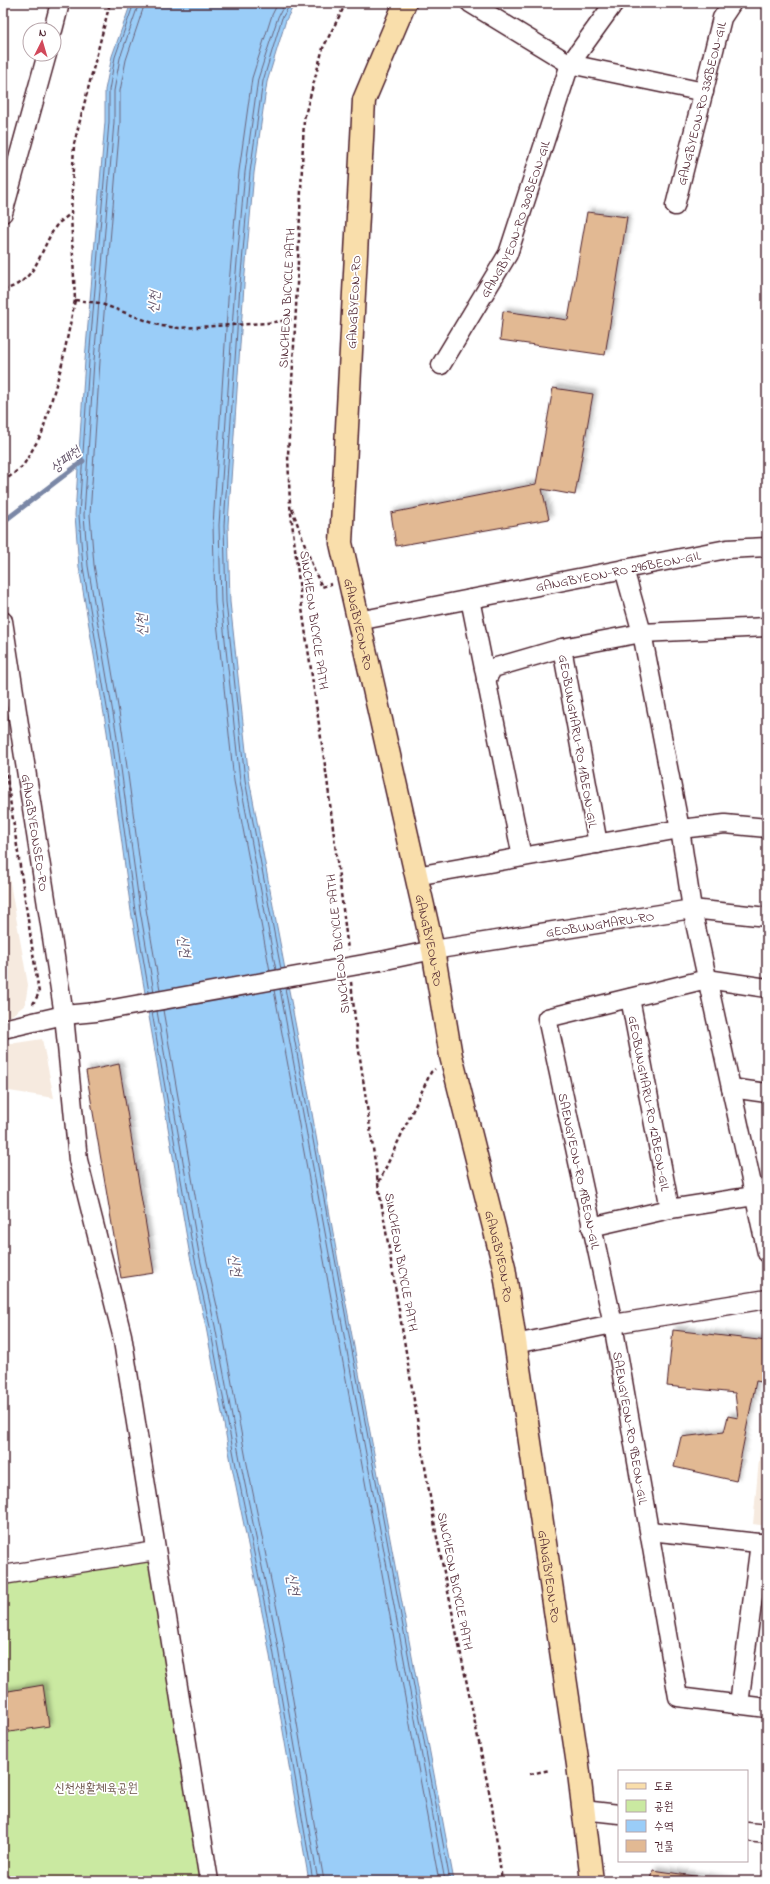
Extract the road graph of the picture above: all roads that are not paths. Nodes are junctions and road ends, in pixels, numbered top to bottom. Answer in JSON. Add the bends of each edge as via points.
{"nodes":[{"id":1,"x":60,"y":3,"type":"edge"},
{"id":2,"x":405,"y":3,"type":"edge"},
{"id":3,"x":470,"y":3,"type":"edge"},
{"id":4,"x":614,"y":3,"type":"edge"},
{"id":5,"x":732,"y":3,"type":"edge"},
{"id":6,"x":55,"y":22,"type":"edge"},
{"id":7,"x":45,"y":62,"type":"edge"},
{"id":8,"x":570,"y":64,"type":"junction"},
{"id":9,"x":704,"y":92,"type":"junction"},
{"id":10,"x":675,"y":206,"type":"dead end"},
{"id":11,"x":3,"y":213,"type":"edge"},
{"id":12,"x":441,"y":366,"type":"dead end"},
{"id":13,"x":767,"y":547,"type":"edge"},
{"id":14,"x":624,"y":569,"type":"junction"},
{"id":15,"x":470,"y":599,"type":"junction"},
{"id":16,"x":3,"y":621,"type":"edge"},
{"id":17,"x":358,"y":621,"type":"junction"},
{"id":18,"x":767,"y":627,"type":"edge"},
{"id":19,"x":642,"y":633,"type":"junction"},
{"id":20,"x":562,"y":648,"type":"junction"},
{"id":21,"x":7,"y":669,"type":"edge"},
{"id":22,"x":486,"y":680,"type":"junction"},
{"id":23,"x":767,"y":828,"type":"edge"},
{"id":24,"x":680,"y":829,"type":"junction"},
{"id":25,"x":598,"y":844,"type":"junction"},
{"id":26,"x":522,"y":857,"type":"junction"},
{"id":27,"x":416,"y":876,"type":"junction"},
{"id":28,"x":692,"y":909,"type":"junction"},
{"id":29,"x":767,"y":917,"type":"edge"},
{"id":30,"x":433,"y":950,"type":"junction"},
{"id":31,"x":707,"y":979,"type":"junction"},
{"id":32,"x":767,"y":988,"type":"edge"},
{"id":33,"x":630,"y":998,"type":"junction"},
{"id":34,"x":64,"y":1015,"type":"junction"},
{"id":35,"x":547,"y":1018,"type":"joint"},
{"id":36,"x":3,"y":1029,"type":"edge"},
{"id":37,"x":731,"y":1088,"type":"junction"},
{"id":38,"x":767,"y":1093,"type":"edge"},
{"id":39,"x":761,"y":1196,"type":"edge"},
{"id":40,"x":670,"y":1209,"type":"junction"},
{"id":41,"x":591,"y":1228,"type":"junction"},
{"id":42,"x":767,"y":1253,"type":"edge"},
{"id":43,"x":767,"y":1299,"type":"edge"},
{"id":44,"x":613,"y":1324,"type":"junction"},
{"id":45,"x":515,"y":1344,"type":"junction"},
{"id":46,"x":650,"y":1531,"type":"junction"},
{"id":47,"x":763,"y":1543,"type":"edge"},
{"id":48,"x":156,"y":1551,"type":"junction"},
{"id":49,"x":3,"y":1575,"type":"edge"},
{"id":50,"x":739,"y":1704,"type":"junction"},
{"id":51,"x":767,"y":1708,"type":"edge"},
{"id":52,"x":583,"y":1810,"type":"junction"},
{"id":53,"x":618,"y":1814,"type":"edge"},
{"id":54,"x":748,"y":1832,"type":"edge"},
{"id":55,"x":767,"y":1834,"type":"edge"},
{"id":56,"x":209,"y":1881,"type":"edge"},
{"id":57,"x":592,"y":1881,"type":"edge"}],
"edges":[{"from":1,"to":6,"type":"street"},
{"from":2,"to":17,"type":"main road","name":"GANGBYEON-RO","via":[[364,100],[341,543]]},
{"from":3,"to":8,"type":"street"},
{"from":4,"to":8,"type":"street","name":"GANGBYEON-RO 300BEON-GIL"},
{"from":5,"to":9,"type":"street","name":"GANGBYEON-RO 336BEON-GIL","via":[[722,18]]},
{"from":7,"to":11,"type":"street"},
{"from":8,"to":9,"type":"street"},
{"from":8,"to":12,"type":"street","name":"GANGBYEON-RO 300BEON-GIL","via":[[508,254]]},
{"from":9,"to":10,"type":"street","name":"GANGBYEON-RO 336BEON-GIL"},
{"from":13,"to":14,"type":"street","name":"GANGBYEON-RO 296BEON-GIL","via":[[727,549]]},
{"from":14,"to":15,"type":"street","name":"GANGBYEON-RO 296BEON-GIL"},
{"from":14,"to":19,"type":"street"},
{"from":15,"to":17,"type":"street","name":"GANGBYEON-RO 296BEON-GIL"},
{"from":15,"to":22,"type":"street"},
{"from":16,"to":21,"type":"street","name":"GANGBYEONSEO-RO","via":[[8,650]]},
{"from":17,"to":27,"type":"main road","name":"GANGBYEON-RO"},
{"from":18,"to":19,"type":"street","name":"GEOBUNGMARU-RO 11BEON-GIL"},
{"from":19,"to":20,"type":"street","name":"GEOBUNGMARU-RO 11BEON-GIL"},
{"from":19,"to":24,"type":"street"},
{"from":20,"to":22,"type":"street","via":[[493,668]]},
{"from":20,"to":25,"type":"street","name":"GEOBUNGMARU-RO 11BEON-GIL"},
{"from":21,"to":34,"type":"street","name":"GANGBYEONSEO-RO"},
{"from":22,"to":26,"type":"street"},
{"from":23,"to":24,"type":"street","name":"GEOBUNGMARU-RO 11BEON-GIL","via":[[725,824]]},
{"from":24,"to":25,"type":"street","name":"GEOBUNGMARU-RO 11BEON-GIL"},
{"from":24,"to":28,"type":"street"},
{"from":25,"to":26,"type":"street","name":"GEOBUNGMARU-RO 11BEON-GIL"},
{"from":26,"to":27,"type":"street","name":"GEOBUNGMARU-RO 11BEON-GIL"},
{"from":27,"to":30,"type":"main road","name":"GANGBYEON-RO"},
{"from":28,"to":29,"type":"street","name":"GEOBUNGMARU-RO"},
{"from":28,"to":30,"type":"street","name":"GEOBUNGMARU-RO"},
{"from":28,"to":31,"type":"street"},
{"from":30,"to":34,"type":"street","name":"GEOBUNGMARU-RO","bridge":true,"via":[[96,1012]]},
{"from":30,"to":45,"type":"main road","name":"GANGBYEON-RO","via":[[451,1056],[504,1267]]},
{"from":31,"to":32,"type":"street","name":"GEOBUNGMARU-RO 12BEON-GIL"},
{"from":31,"to":33,"type":"street","name":"GEOBUNGMARU-RO 12BEON-GIL"},
{"from":31,"to":37,"type":"street"},
{"from":33,"to":35,"type":"street","name":"GEOBUNGMARU-RO 12BEON-GIL"},
{"from":33,"to":40,"type":"street","name":"GEOBUNGMARU-RO 12BEON-GIL"},
{"from":34,"to":36,"type":"street","name":"GEOBUNGMARU-RO"},
{"from":34,"to":48,"type":"street","name":"GANGBYEONSEO-RO","via":[[78,1160],[122,1335]]},
{"from":35,"to":41,"type":"street","name":"SAENGYEON-RO 19BEON-GIL"},
{"from":37,"to":38,"type":"street"},
{"from":37,"to":39,"type":"street"},
{"from":39,"to":40,"type":"street","name":"GEOBUNGMARU-RO 12BEON-GIL"},
{"from":39,"to":42,"type":"street"},
{"from":40,"to":41,"type":"street","name":"GEOBUNGMARU-RO 12BEON-GIL"},
{"from":41,"to":44,"type":"street","name":"SAENGYEON-RO 19BEON-GIL"},
{"from":43,"to":44,"type":"street"},
{"from":44,"to":45,"type":"street"},
{"from":44,"to":46,"type":"street","name":"SAENGYEON-RO 9BEON-GIL"},
{"from":45,"to":52,"type":"main road","name":"GANGBYEON-RO"},
{"from":46,"to":47,"type":"street"},
{"from":46,"to":50,"type":"street","name":"SAENGYEON-RO 9BEON-GIL","via":[[678,1697]]},
{"from":47,"to":50,"type":"street"},
{"from":48,"to":49,"type":"street"},
{"from":48,"to":56,"type":"street","name":"GANGBYEONSEO-RO"},
{"from":50,"to":51,"type":"street","name":"SAENGYEON-RO 9BEON-GIL"},
{"from":52,"to":53,"type":"street"},
{"from":52,"to":57,"type":"main road","name":"GANGBYEON-RO"},
{"from":54,"to":55,"type":"street"}]}
